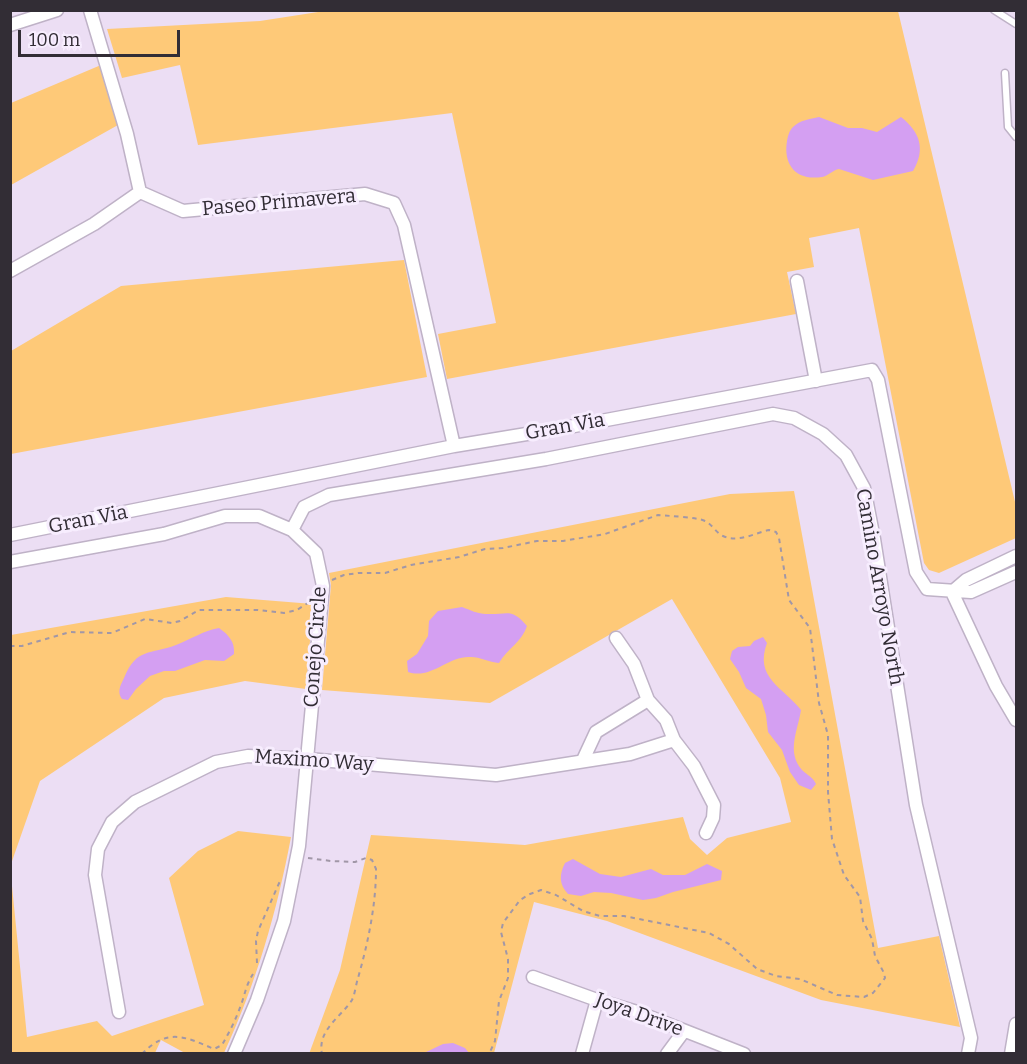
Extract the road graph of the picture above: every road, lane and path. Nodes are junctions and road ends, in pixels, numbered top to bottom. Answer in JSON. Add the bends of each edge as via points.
{"nodes":[{"id":1,"x":57,"y":10,"type":"edge"},
{"id":2,"x":90,"y":10,"type":"edge"},
{"id":3,"x":994,"y":10,"type":"edge"},
{"id":4,"x":1017,"y":24,"type":"edge"},
{"id":5,"x":10,"y":25,"type":"edge"},
{"id":6,"x":1005,"y":73,"type":"dead end"},
{"id":7,"x":1017,"y":137,"type":"edge"},
{"id":8,"x":140,"y":192,"type":"junction"},
{"id":9,"x":10,"y":271,"type":"edge"},
{"id":10,"x":797,"y":281,"type":"dead end"},
{"id":11,"x":816,"y":381,"type":"junction"},
{"id":12,"x":454,"y":446,"type":"junction"},
{"id":13,"x":292,"y":530,"type":"junction"},
{"id":14,"x":10,"y":535,"type":"edge"},
{"id":15,"x":1017,"y":556,"type":"edge"},
{"id":16,"x":10,"y":562,"type":"edge"},
{"id":17,"x":1017,"y":572,"type":"edge"},
{"id":18,"x":951,"y":592,"type":"junction"},
{"id":19,"x":615,"y":638,"type":"dead end"},
{"id":20,"x":648,"y":700,"type":"junction"},
{"id":21,"x":1017,"y":720,"type":"edge"},
{"id":22,"x":674,"y":740,"type":"junction"},
{"id":23,"x":308,"y":759,"type":"junction"},
{"id":24,"x":583,"y":760,"type":"junction"},
{"id":25,"x":706,"y":833,"type":"dead end"},
{"id":26,"x":297,"y":856,"type":"junction"},
{"id":27,"x":294,"y":871,"type":"junction"},
{"id":28,"x":257,"y":964,"type":"dead end"},
{"id":29,"x":254,"y":973,"type":"dead end"},
{"id":30,"x":533,"y":977,"type":"dead end"},
{"id":31,"x":597,"y":1000,"type":"junction"},
{"id":32,"x":118,"y":1012,"type":"dead end"},
{"id":33,"x":1017,"y":1024,"type":"edge"},
{"id":34,"x":684,"y":1031,"type":"junction"},
{"id":35,"x":142,"y":1053,"type":"edge"},
{"id":36,"x":234,"y":1053,"type":"edge"},
{"id":37,"x":322,"y":1053,"type":"edge"},
{"id":38,"x":582,"y":1053,"type":"edge"},
{"id":39,"x":667,"y":1053,"type":"edge"},
{"id":40,"x":744,"y":1053,"type":"edge"},
{"id":41,"x":968,"y":1053,"type":"edge"},
{"id":42,"x":1011,"y":1053,"type":"edge"}],
"edges":[{"from":1,"to":5,"type":"street"},
{"from":2,"to":8,"type":"street"},
{"from":3,"to":4,"type":"lane"},
{"from":6,"to":7,"type":"lane","via":[[1008,127]]},
{"from":8,"to":9,"type":"street","via":[[94,224]]},
{"from":8,"to":12,"type":"street","name":"Paseo Primavera","via":[[183,211],[365,195],[394,203],[404,225]]},
{"from":10,"to":11,"type":"street"},
{"from":11,"to":12,"type":"street","name":"Gran Via"},
{"from":11,"to":18,"type":"street","name":"Gran Via","via":[[872,370],[878,380],[916,572],[927,589]]},
{"from":12,"to":14,"type":"street","name":"Gran Via"},
{"from":13,"to":16,"type":"street","name":"Conejo Circle","via":[[259,516],[225,516],[164,534]]},
{"from":13,"to":23,"type":"street","name":"Conejo Circle","via":[[316,553],[323,586]]},
{"from":13,"to":41,"type":"street","name":"Camino Arroyo North","via":[[304,507],[329,495],[546,459],[773,414],[794,418],[823,434],[846,454],[864,488],[916,805],[971,1038]]},
{"from":15,"to":18,"type":"street","via":[[966,580]]},
{"from":17,"to":18,"type":"street","via":[[971,592]]},
{"from":18,"to":21,"type":"street","via":[[996,686]]},
{"from":19,"to":20,"type":"street","via":[[634,664]]},
{"from":20,"to":22,"type":"street","via":[[666,720]]},
{"from":20,"to":24,"type":"street","via":[[596,732]]},
{"from":22,"to":24,"type":"street","name":"Maximo Way","via":[[630,754]]},
{"from":22,"to":25,"type":"street","via":[[694,766],[714,805]]},
{"from":23,"to":24,"type":"street","name":"Maximo Way","via":[[496,775]]},
{"from":23,"to":26,"type":"street","name":"Conejo Circle"},
{"from":23,"to":32,"type":"street","name":"Maximo Way","via":[[248,756],[216,762],[135,802],[112,822],[98,849],[95,875]]},
{"from":26,"to":27,"type":"street","name":"Conejo Circle"},
{"from":26,"to":37,"type":"path","via":[[355,862],[366,858],[372,860],[376,869],[367,944],[352,999],[324,1034]]},
{"from":27,"to":28,"type":"path","via":[[283,876],[258,931]]},
{"from":27,"to":36,"type":"street","name":"Conejo Circle","via":[[284,921]]},
{"from":29,"to":35,"type":"path","via":[[222,1045],[214,1049],[179,1035],[160,1040]]},
{"from":30,"to":31,"type":"street","name":"Joya Drive"},
{"from":31,"to":34,"type":"street","name":"Joya Drive"},
{"from":31,"to":38,"type":"street"},
{"from":33,"to":42,"type":"street"},
{"from":34,"to":39,"type":"street"},
{"from":34,"to":40,"type":"street","name":"Joya Drive"}]}
